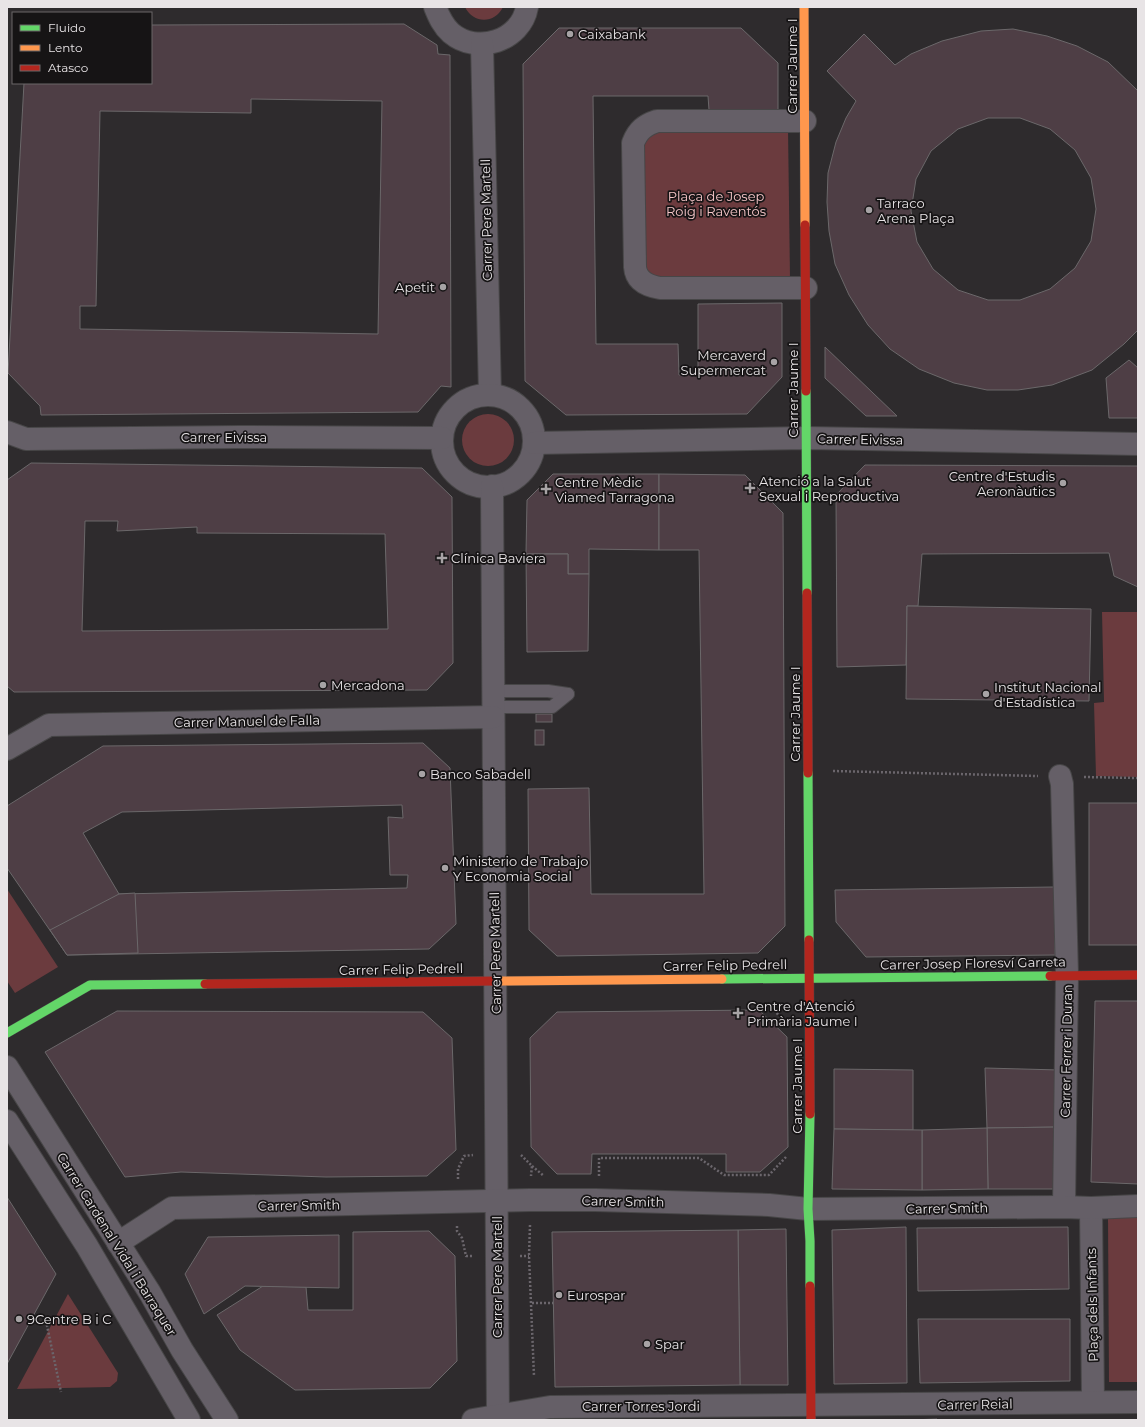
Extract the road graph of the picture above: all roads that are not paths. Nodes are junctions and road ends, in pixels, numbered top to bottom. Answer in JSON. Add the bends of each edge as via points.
{"nodes":[{"id":1,"x":436,"y":7,"type":"edge"},
{"id":2,"x":527,"y":7,"type":"edge"},
{"id":3,"x":804,"y":7,"type":"edge"},
{"id":4,"x":482,"y":44,"type":"junction"},
{"id":5,"x":805,"y":121,"type":"junction"},
{"id":6,"x":806,"y":288,"type":"junction"},
{"id":7,"x":490,"y":395,"type":"junction"},
{"id":8,"x":7,"y":432,"type":"edge"},
{"id":9,"x":442,"y":438,"type":"junction"},
{"id":10,"x":807,"y":438,"type":"junction"},
{"id":11,"x":534,"y":443,"type":"junction"},
{"id":12,"x":1138,"y":444,"type":"edge"},
{"id":13,"x":492,"y":486,"type":"junction"},
{"id":14,"x":493,"y":705,"type":"junction"},
{"id":15,"x":7,"y":749,"type":"edge"},
{"id":16,"x":1060,"y":776,"type":"road end"},
{"id":17,"x":1138,"y":975,"type":"edge"},
{"id":18,"x":1067,"y":976,"type":"junction"},
{"id":19,"x":809,"y":978,"type":"junction"},
{"id":20,"x":495,"y":981,"type":"junction"},
{"id":21,"x":7,"y":1033,"type":"edge"},
{"id":22,"x":7,"y":1067,"type":"edge"},
{"id":23,"x":7,"y":1121,"type":"edge"},
{"id":24,"x":496,"y":1200,"type":"junction"},
{"id":25,"x":1138,"y":1206,"type":"edge"},
{"id":26,"x":1064,"y":1207,"type":"junction"},
{"id":27,"x":1091,"y":1208,"type":"junction"},
{"id":28,"x":808,"y":1209,"type":"junction"},
{"id":29,"x":118,"y":1243,"type":"junction"},
{"id":30,"x":1093,"y":1402,"type":"junction"},
{"id":31,"x":1138,"y":1402,"type":"edge"},
{"id":32,"x":811,"y":1413,"type":"edge"},
{"id":33,"x":498,"y":1418,"type":"edge"},
{"id":34,"x":189,"y":1420,"type":"edge"},
{"id":35,"x":227,"y":1420,"type":"edge"},
{"id":36,"x":473,"y":1420,"type":"edge"}],
"edges":[{"from":1,"to":4,"type":"street","via":[[444,26],[452,34],[471,43]]},
{"from":2,"to":4,"type":"street","via":[[514,31],[505,38]]},
{"from":3,"to":5,"type":"street","name":"Carrer Jaume I"},
{"from":4,"to":7,"type":"street","name":"Carrer Pere Martell"},
{"from":5,"to":6,"type":"street","name":"Carrer Jaume I"},
{"from":5,"to":6,"type":"street","via":[[657,121],[645,125],[633,142],[635,272],[641,280],[660,288]]},
{"from":6,"to":10,"type":"street","name":"Carrer Jaume I"},
{"from":7,"to":9,"type":"street","via":[[479,396],[457,406],[444,426]]},
{"from":7,"to":11,"type":"street","via":[[513,402],[522,410],[529,420]]},
{"from":8,"to":9,"type":"street","name":"Carrer Eivissa","via":[[26,439]]},
{"from":9,"to":13,"type":"street","via":[[446,460],[452,470],[470,483]]},
{"from":10,"to":11,"type":"street","name":"Carrer Eivissa"},
{"from":10,"to":12,"type":"street","name":"Carrer Eivissa"},
{"from":10,"to":19,"type":"street","name":"Carrer Jaume I"},
{"from":11,"to":13,"type":"street","via":[[525,467],[516,477]]},
{"from":13,"to":14,"type":"street","name":"Carrer Pere Martell"},
{"from":14,"to":14,"type":"lane","via":[[552,707],[568,694],[548,691]]},
{"from":14,"to":15,"type":"street","name":"Carrer Manuel de Falla","via":[[49,725]]},
{"from":14,"to":20,"type":"street","name":"Carrer Pere Martell"},
{"from":16,"to":18,"type":"street","name":"Carrer Ferrer i Duran"},
{"from":17,"to":18,"type":"street","name":"Carrer Josep Floresví Garreta"},
{"from":18,"to":19,"type":"street","name":"Carrer Josep Floresví Garreta"},
{"from":18,"to":26,"type":"street","name":"Carrer Ferrer i Duran"},
{"from":19,"to":20,"type":"street","name":"Carrer Felip Pedrell"},
{"from":19,"to":28,"type":"street","name":"Carrer Jaume I"},
{"from":20,"to":21,"type":"street","name":"Carrer Felip Pedrell","via":[[90,984]]},
{"from":20,"to":24,"type":"street","name":"Carrer Pere Martell"},
{"from":22,"to":29,"type":"street","name":"Carrer Cardenal Vidal i Barraquer"},
{"from":23,"to":34,"type":"street","name":"Carrer Cardenal Vidal i Barraquer","via":[[87,1246]]},
{"from":24,"to":28,"type":"street","name":"Carrer Smith","via":[[595,1200]]},
{"from":24,"to":29,"type":"street","name":"Carrer Smith","via":[[172,1208]]},
{"from":24,"to":33,"type":"street","name":"Carrer Pere Martell"},
{"from":25,"to":27,"type":"street","name":"Carrer Smith"},
{"from":26,"to":27,"type":"street","name":"Carrer Smith"},
{"from":26,"to":28,"type":"street","name":"Carrer Smith"},
{"from":27,"to":30,"type":"street","name":"Plaça dels Infants"},
{"from":28,"to":32,"type":"street","name":"Carrer Jaume I"},
{"from":29,"to":35,"type":"street","name":"Carrer Cardenal Vidal i Barraquer"},
{"from":30,"to":31,"type":"street","name":"Carrer Reial"},
{"from":30,"to":32,"type":"street","name":"Carrer Reial"},
{"from":32,"to":33,"type":"street","name":"Carrer Torres Jordi","via":[[550,1407]]},
{"from":33,"to":36,"type":"street","name":"Carrer Torres Jordi"}]}
